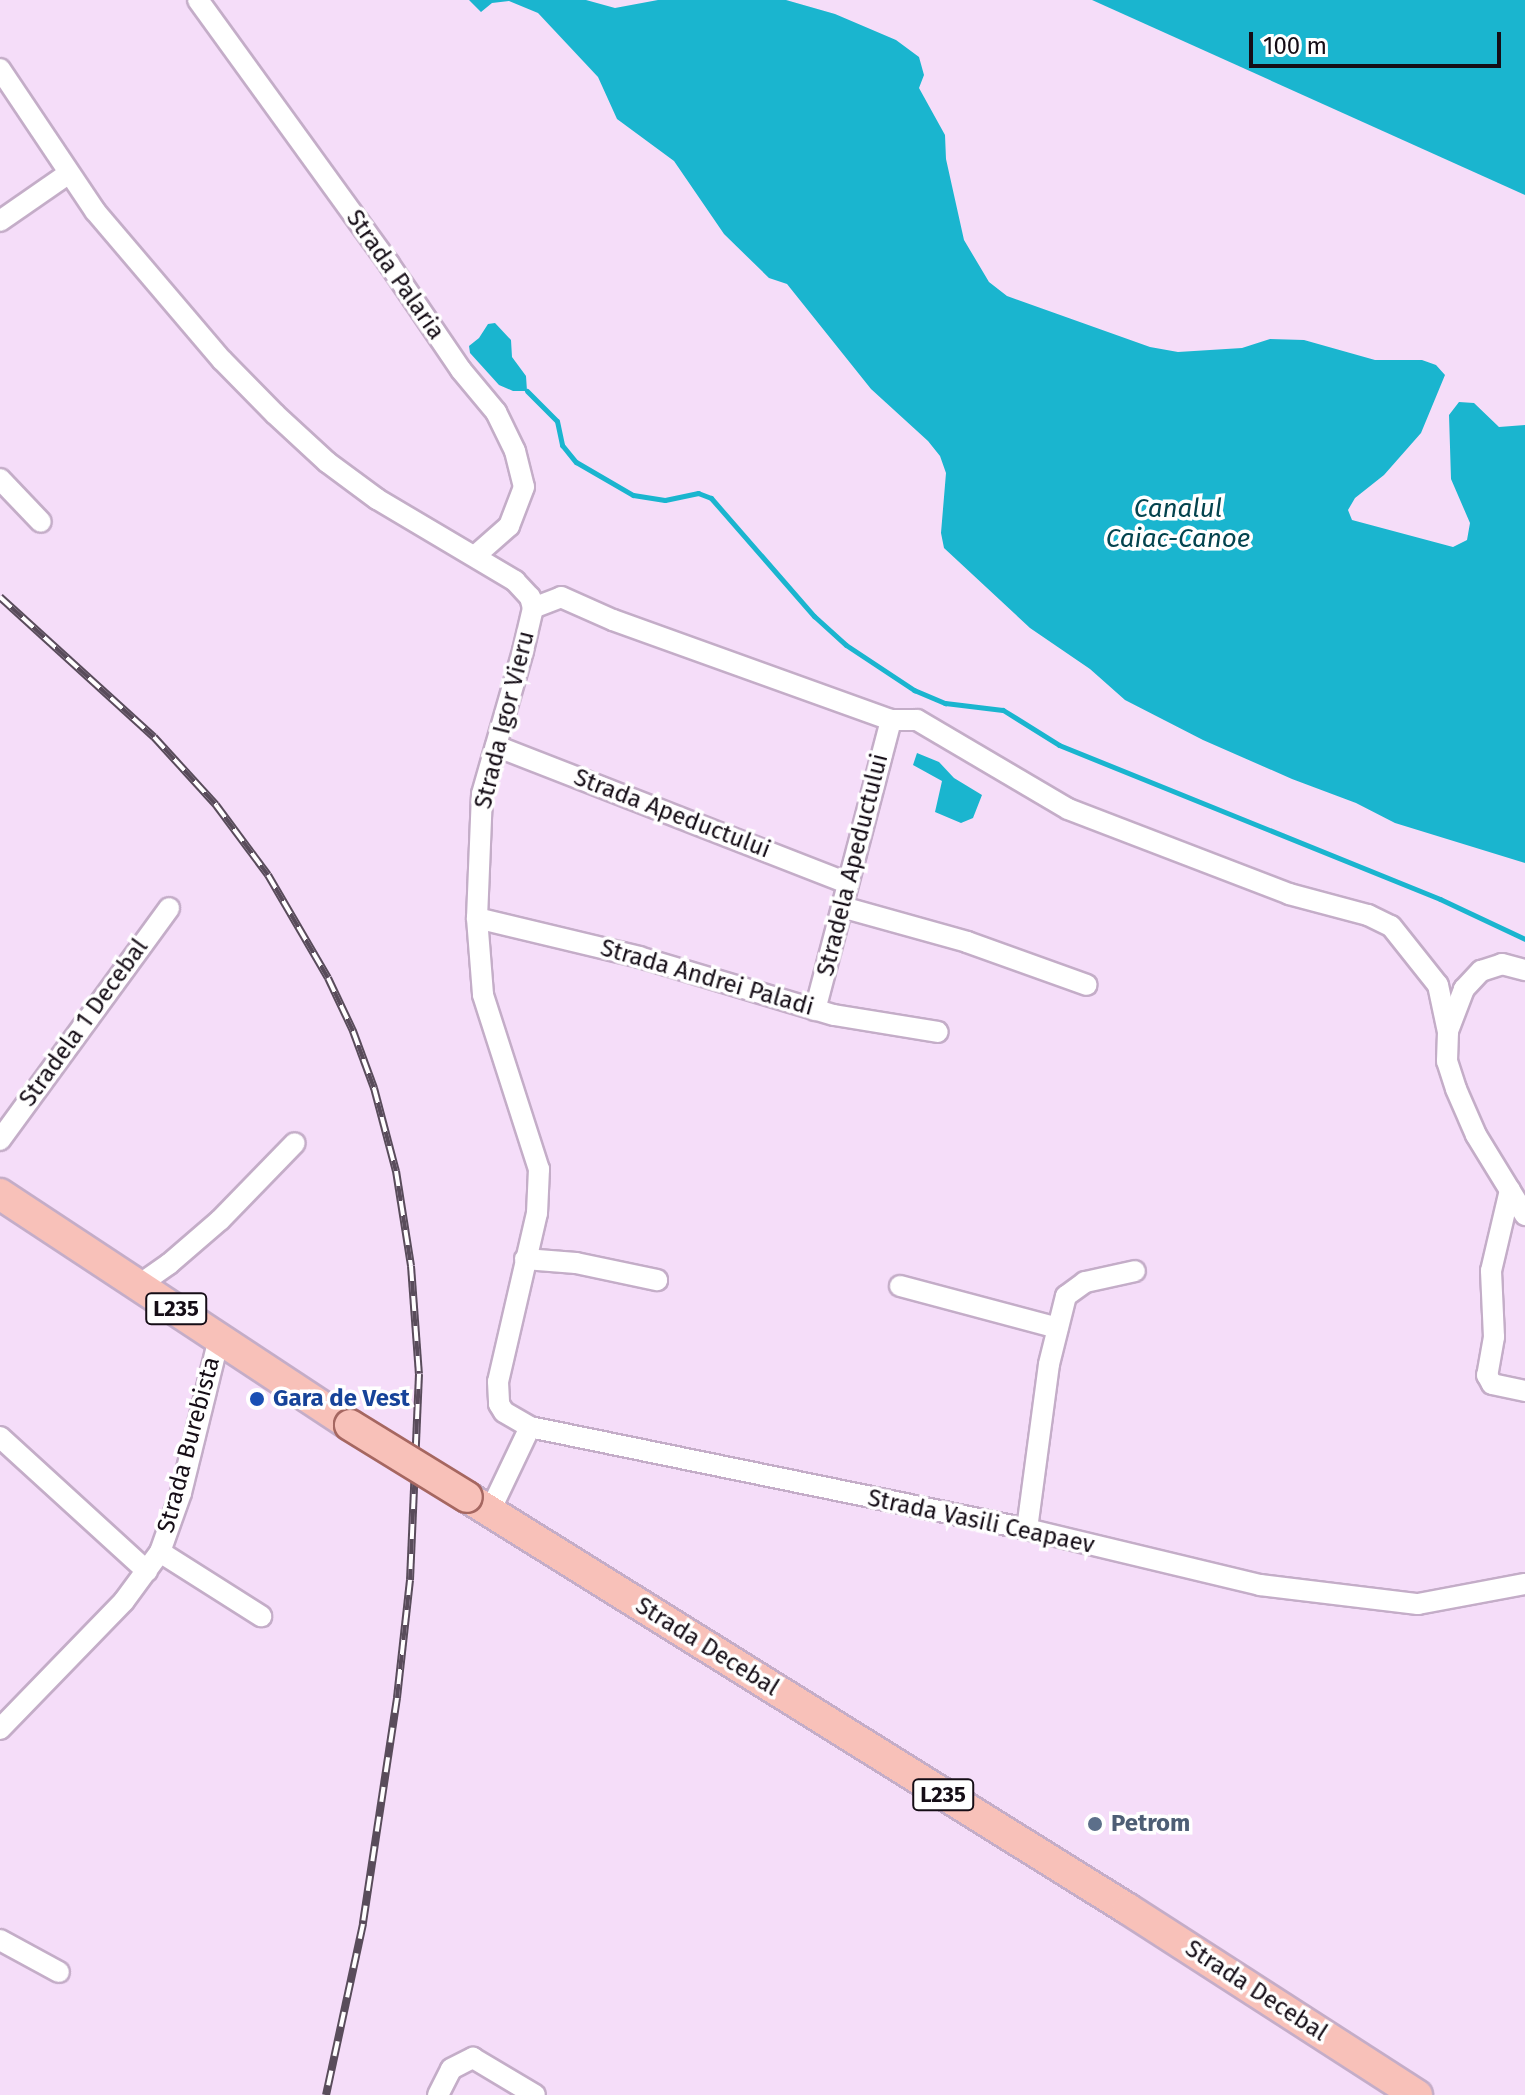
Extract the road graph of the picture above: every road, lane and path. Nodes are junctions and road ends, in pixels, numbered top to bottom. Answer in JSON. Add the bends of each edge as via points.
{"nodes":[{"id":1,"x":198,"y":0,"type":"edge"},
{"id":2,"x":0,"y":69,"type":"edge"},
{"id":3,"x":68,"y":174,"type":"junction"},
{"id":4,"x":0,"y":221,"type":"edge"},
{"id":5,"x":0,"y":479,"type":"edge"},
{"id":6,"x":41,"y":522,"type":"dead end"},
{"id":7,"x":475,"y":556,"type":"junction"},
{"id":8,"x":533,"y":608,"type":"junction"},
{"id":9,"x":891,"y":720,"type":"junction"},
{"id":10,"x":496,"y":746,"type":"junction"},
{"id":11,"x":847,"y":883,"type":"junction"},
{"id":12,"x":842,"y":907,"type":"junction"},
{"id":13,"x":169,"y":908,"type":"dead end"},
{"id":14,"x":477,"y":918,"type":"junction"},
{"id":15,"x":1525,"y":970,"type":"edge"},
{"id":16,"x":1087,"y":985,"type":"dead end"},
{"id":17,"x":815,"y":1010,"type":"junction"},
{"id":18,"x":938,"y":1032,"type":"dead end"},
{"id":19,"x":1448,"y":1032,"type":"junction"},
{"id":20,"x":0,"y":1140,"type":"edge"},
{"id":21,"x":295,"y":1143,"type":"dead end"},
{"id":22,"x":1510,"y":1190,"type":"junction"},
{"id":23,"x":0,"y":1194,"type":"edge"},
{"id":24,"x":1525,"y":1215,"type":"edge"},
{"id":25,"x":525,"y":1259,"type":"junction"},
{"id":26,"x":1135,"y":1271,"type":"dead end"},
{"id":27,"x":657,"y":1280,"type":"dead end"},
{"id":28,"x":139,"y":1285,"type":"junction"},
{"id":29,"x":900,"y":1286,"type":"dead end"},
{"id":30,"x":1058,"y":1328,"type":"junction"},
{"id":31,"x":219,"y":1338,"type":"junction"},
{"id":32,"x":1525,"y":1391,"type":"edge"},
{"id":33,"x":530,"y":1427,"type":"junction"},
{"id":34,"x":0,"y":1437,"type":"edge"},
{"id":35,"x":478,"y":1504,"type":"junction"},
{"id":36,"x":1027,"y":1529,"type":"junction"},
{"id":37,"x":160,"y":1552,"type":"junction"},
{"id":38,"x":147,"y":1571,"type":"junction"},
{"id":39,"x":1525,"y":1584,"type":"edge"},
{"id":40,"x":261,"y":1616,"type":"dead end"},
{"id":41,"x":0,"y":1729,"type":"edge"},
{"id":42,"x":0,"y":1940,"type":"edge"},
{"id":43,"x":59,"y":1972,"type":"dead end"},
{"id":44,"x":438,"y":2095,"type":"edge"},
{"id":45,"x":535,"y":2095,"type":"edge"},
{"id":46,"x":1417,"y":2095,"type":"edge"}],
"edges":[{"from":1,"to":7,"type":"street","name":"Strada Palaria","via":[[496,412],[515,451],[524,487],[509,526]]},
{"from":2,"to":3,"type":"street","name":"Strada Igor Vieru"},
{"from":3,"to":4,"type":"street"},
{"from":3,"to":7,"type":"street","name":"Strada Igor Vieru","via":[[177,308],[275,414],[377,499]]},
{"from":5,"to":6,"type":"street"},
{"from":7,"to":8,"type":"street","name":"Strada Igor Vieru","via":[[523,588]]},
{"from":8,"to":9,"type":"street","via":[[561,597]]},
{"from":8,"to":10,"type":"street","name":"Strada Igor Vieru"},
{"from":9,"to":11,"type":"street","name":"Stradela Apeductului"},
{"from":9,"to":19,"type":"street","via":[[917,720],[1068,809],[1289,894],[1391,926],[1438,985]]},
{"from":10,"to":11,"type":"street","name":"Strada Apeductului"},
{"from":10,"to":14,"type":"street","name":"Strada Igor Vieru","via":[[482,794]]},
{"from":11,"to":12,"type":"street","name":"Stradela Apeductului"},
{"from":12,"to":16,"type":"street","via":[[967,942]]},
{"from":12,"to":17,"type":"street","name":"Stradela Apeductului"},
{"from":13,"to":20,"type":"street","name":"Stradela 1 Decebal"},
{"from":14,"to":17,"type":"street","name":"Strada Andrei Paladi","via":[[639,957]]},
{"from":14,"to":25,"type":"street","name":"Strada Igor Vieru","via":[[483,995],[539,1169],[537,1213]]},
{"from":15,"to":19,"type":"street","via":[[1502,964],[1481,971],[1464,989]]},
{"from":17,"to":18,"type":"street","name":"Strada Andrei Paladi"},
{"from":19,"to":22,"type":"street","via":[[1447,1061],[1471,1126]]},
{"from":21,"to":28,"type":"street","via":[[220,1220]]},
{"from":22,"to":24,"type":"street"},
{"from":22,"to":32,"type":"street","via":[[1491,1271],[1494,1337],[1487,1375],[1492,1384]]},
{"from":23,"to":28,"type":"main road","name":"Strada Decebal","number":"L235"},
{"from":25,"to":27,"type":"street","via":[[589,1265]]},
{"from":25,"to":33,"type":"street","name":"Strada Igor Vieru","via":[[498,1393],[504,1412]]},
{"from":26,"to":30,"type":"street","via":[[1075,1286],[1066,1296]]},
{"from":28,"to":31,"type":"main road","name":"Strada Decebal","number":"L235"},
{"from":29,"to":30,"type":"street"},
{"from":30,"to":36,"type":"street"},
{"from":31,"to":35,"type":"main road","name":"Strada Decebal","number":"L235","bridge":true},
{"from":31,"to":37,"type":"street","name":"Strada Burebista","via":[[181,1493]]},
{"from":33,"to":35,"type":"street"},
{"from":33,"to":36,"type":"street","name":"Strada Vasili Ceapaev"},
{"from":34,"to":38,"type":"street"},
{"from":35,"to":46,"type":"main road","name":"Strada Decebal","number":"L235"},
{"from":36,"to":39,"type":"street","name":"Strada Vasili Ceapaev","via":[[1260,1585],[1418,1604]]},
{"from":37,"to":38,"type":"street","name":"Strada Burebista"},
{"from":37,"to":40,"type":"street"},
{"from":38,"to":41,"type":"street","name":"Strada Burebista"},
{"from":42,"to":43,"type":"street"},
{"from":44,"to":45,"type":"street","via":[[454,2065],[473,2058]]}]}
